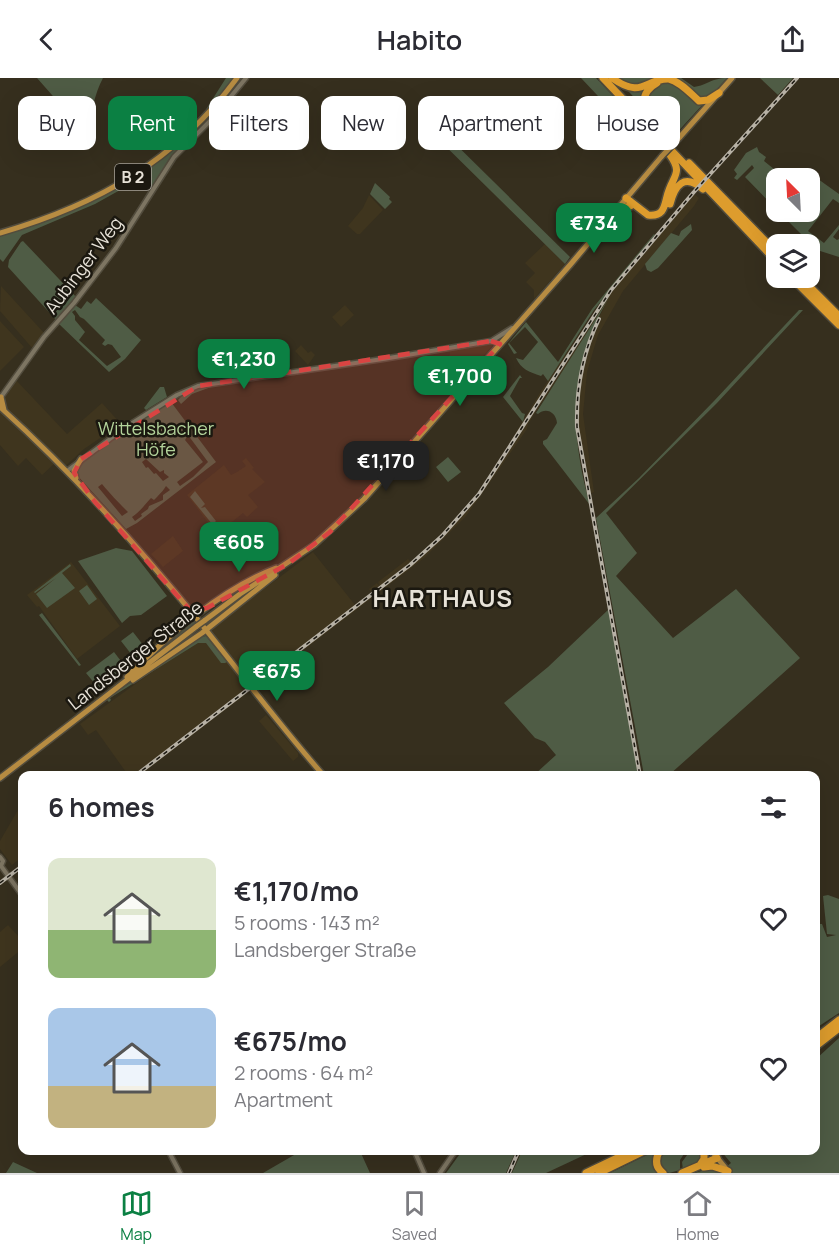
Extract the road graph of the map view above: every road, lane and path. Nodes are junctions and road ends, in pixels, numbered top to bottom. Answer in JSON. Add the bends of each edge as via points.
{"nodes":[{"id":1,"x":237,"y":78,"type":"edge"},
{"id":2,"x":246,"y":78,"type":"edge"},
{"id":3,"x":603,"y":78,"type":"edge"},
{"id":4,"x":611,"y":78,"type":"edge"},
{"id":5,"x":732,"y":78,"type":"edge"},
{"id":6,"x":719,"y":93,"type":"junction"},
{"id":7,"x":621,"y":96,"type":"edge"},
{"id":8,"x":626,"y":96,"type":"edge"},
{"id":9,"x":646,"y":96,"type":"edge"},
{"id":10,"x":696,"y":100,"type":"junction"},
{"id":11,"x":705,"y":109,"type":"junction"},
{"id":12,"x":668,"y":150,"type":"edge"},
{"id":13,"x":672,"y":150,"type":"edge"},
{"id":14,"x":674,"y":150,"type":"edge"},
{"id":15,"x":624,"y":199,"type":"junction"},
{"id":16,"x":717,"y":200,"type":"junction"},
{"id":17,"x":634,"y":207,"type":"junction"},
{"id":18,"x":611,"y":214,"type":"junction"},
{"id":19,"x":0,"y":233,"type":"edge"},
{"id":20,"x":766,"y":243,"type":"edge"},
{"id":21,"x":766,"y":251,"type":"edge"},
{"id":22,"x":802,"y":288,"type":"edge"},
{"id":23,"x":811,"y":288,"type":"edge"},
{"id":24,"x":839,"y":316,"type":"edge"},
{"id":25,"x":839,"y":325,"type":"edge"},
{"id":26,"x":515,"y":326,"type":"junction"},
{"id":27,"x":491,"y":341,"type":"junction"},
{"id":28,"x":500,"y":344,"type":"junction"},
{"id":29,"x":0,"y":396,"type":"edge"},
{"id":30,"x":2,"y":410,"type":"edge"},
{"id":31,"x":81,"y":459,"type":"junction"},
{"id":32,"x":67,"y":471,"type":"junction"},
{"id":33,"x":95,"y":502,"type":"junction"},
{"id":34,"x":283,"y":566,"type":"junction"},
{"id":35,"x":207,"y":608,"type":"junction"},
{"id":36,"x":189,"y":609,"type":"junction"},
{"id":37,"x":195,"y":616,"type":"junction"},
{"id":38,"x":216,"y":623,"type":"junction"},
{"id":39,"x":186,"y":624,"type":"junction"},
{"id":40,"x":206,"y":630,"type":"junction"},
{"id":41,"x":212,"y":637,"type":"junction"},
{"id":42,"x":196,"y":638,"type":"junction"},
{"id":43,"x":118,"y":687,"type":"junction"},
{"id":44,"x":320,"y":771,"type":"edge"},
{"id":45,"x":0,"y":778,"type":"edge"},
{"id":46,"x":0,"y":857,"type":"edge"},
{"id":47,"x":0,"y":867,"type":"edge"},
{"id":48,"x":18,"y":890,"type":"edge"},
{"id":49,"x":839,"y":1019,"type":"edge"},
{"id":50,"x":839,"y":1028,"type":"edge"},
{"id":51,"x":820,"y":1029,"type":"edge"},
{"id":52,"x":820,"y":1035,"type":"edge"},
{"id":53,"x":820,"y":1043,"type":"edge"},
{"id":54,"x":171,"y":1155,"type":"edge"},
{"id":55,"x":416,"y":1155,"type":"edge"},
{"id":56,"x":453,"y":1155,"type":"edge"},
{"id":57,"x":624,"y":1155,"type":"edge"},
{"id":58,"x":636,"y":1155,"type":"edge"},
{"id":59,"x":658,"y":1155,"type":"edge"},
{"id":60,"x":704,"y":1155,"type":"edge"},
{"id":61,"x":714,"y":1155,"type":"edge"},
{"id":62,"x":718,"y":1160,"type":"junction"},
{"id":63,"x":701,"y":1167,"type":"junction"},
{"id":64,"x":729,"y":1172,"type":"edge"},
{"id":65,"x":180,"y":1173,"type":"edge"},
{"id":66,"x":424,"y":1173,"type":"edge"},
{"id":67,"x":441,"y":1173,"type":"edge"},
{"id":68,"x":586,"y":1173,"type":"edge"},
{"id":69,"x":599,"y":1173,"type":"edge"},
{"id":70,"x":663,"y":1173,"type":"edge"},
{"id":71,"x":682,"y":1173,"type":"edge"},
{"id":72,"x":689,"y":1173,"type":"edge"}],
"edges":[{"from":1,"to":19,"type":"main road","number":"B 2","via":[[186,136],[136,175],[87,202]]},
{"from":2,"to":29,"type":"street","name":"Aubinger Weg","via":[[174,158],[116,248]]},
{"from":3,"to":7,"type":"highway"},
{"from":4,"to":8,"type":"highway"},
{"from":4,"to":10,"type":"highway","via":[[633,88],[669,79]]},
{"from":5,"to":6,"type":"main road","name":"Landsberger Straße"},
{"from":6,"to":10,"type":"highway","via":[[708,100]]},
{"from":6,"to":11,"type":"main road","name":"Landsberger Straße"},
{"from":9,"to":10,"type":"highway","via":[[650,88],[666,81]]},
{"from":10,"to":11,"type":"highway"},
{"from":11,"to":15,"type":"main road","name":"Landsberger Straße","bridge":true},
{"from":12,"to":17,"type":"highway","via":[[677,173],[665,206],[661,212],[648,215]]},
{"from":13,"to":16,"type":"highway"},
{"from":14,"to":20,"type":"highway"},
{"from":15,"to":17,"type":"highway"},
{"from":15,"to":18,"type":"main road","name":"Landsberger Straße"},
{"from":16,"to":17,"type":"highway","via":[[695,183],[685,182],[674,190],[668,209],[661,216],[646,218]]},
{"from":16,"to":21,"type":"highway"},
{"from":17,"to":18,"type":"highway"},
{"from":18,"to":26,"type":"main road","name":"Landsberger Straße"},
{"from":22,"to":25,"type":"highway"},
{"from":23,"to":24,"type":"highway"},
{"from":26,"to":27,"type":"street"},
{"from":26,"to":28,"type":"main road","name":"Landsberger Straße"},
{"from":27,"to":28,"type":"street"},
{"from":27,"to":31,"type":"street","via":[[198,386],[177,395]]},
{"from":28,"to":34,"type":"main road","name":"Landsberger Straße","via":[[364,499],[330,532]]},
{"from":29,"to":30,"type":"main road"},
{"from":30,"to":32,"type":"main road"},
{"from":31,"to":32,"type":"street"},
{"from":31,"to":33,"type":"main road","via":[[74,473]]},
{"from":32,"to":33,"type":"main road"},
{"from":33,"to":36,"type":"main road"},
{"from":34,"to":35,"type":"main road","via":[[263,573]]},
{"from":34,"to":38,"type":"main road"},
{"from":34,"to":43,"type":"main road","name":"Landsberger Straße","bridge":true},
{"from":35,"to":36,"type":"main road"},
{"from":35,"to":37,"type":"main road"},
{"from":36,"to":37,"type":"main road"},
{"from":36,"to":39,"type":"main road"},
{"from":37,"to":39,"type":"main road"},
{"from":37,"to":40,"type":"main road"},
{"from":38,"to":40,"type":"main road"},
{"from":38,"to":41,"type":"main road"},
{"from":39,"to":43,"type":"main road"},
{"from":40,"to":41,"type":"main road"},
{"from":40,"to":42,"type":"main road"},
{"from":41,"to":42,"type":"main road"},
{"from":41,"to":44,"type":"main road"},
{"from":42,"to":43,"type":"main road"},
{"from":43,"to":45,"type":"main road","name":"Landsberger Straße"},
{"from":46,"to":47,"type":"street"},
{"from":47,"to":48,"type":"street"},
{"from":49,"to":51,"type":"highway"},
{"from":49,"to":52,"type":"highway"},
{"from":50,"to":53,"type":"highway"},
{"from":54,"to":65,"type":"street"},
{"from":55,"to":66,"type":"street"},
{"from":56,"to":67,"type":"street"},
{"from":57,"to":68,"type":"highway"},
{"from":58,"to":69,"type":"highway"},
{"from":59,"to":70,"type":"highway","via":[[656,1161]]},
{"from":60,"to":63,"type":"highway"},
{"from":61,"to":62,"type":"main road"},
{"from":62,"to":63,"type":"highway"},
{"from":62,"to":64,"type":"main road"},
{"from":63,"to":64,"type":"highway"},
{"from":63,"to":71,"type":"highway"},
{"from":63,"to":72,"type":"highway"}]}
